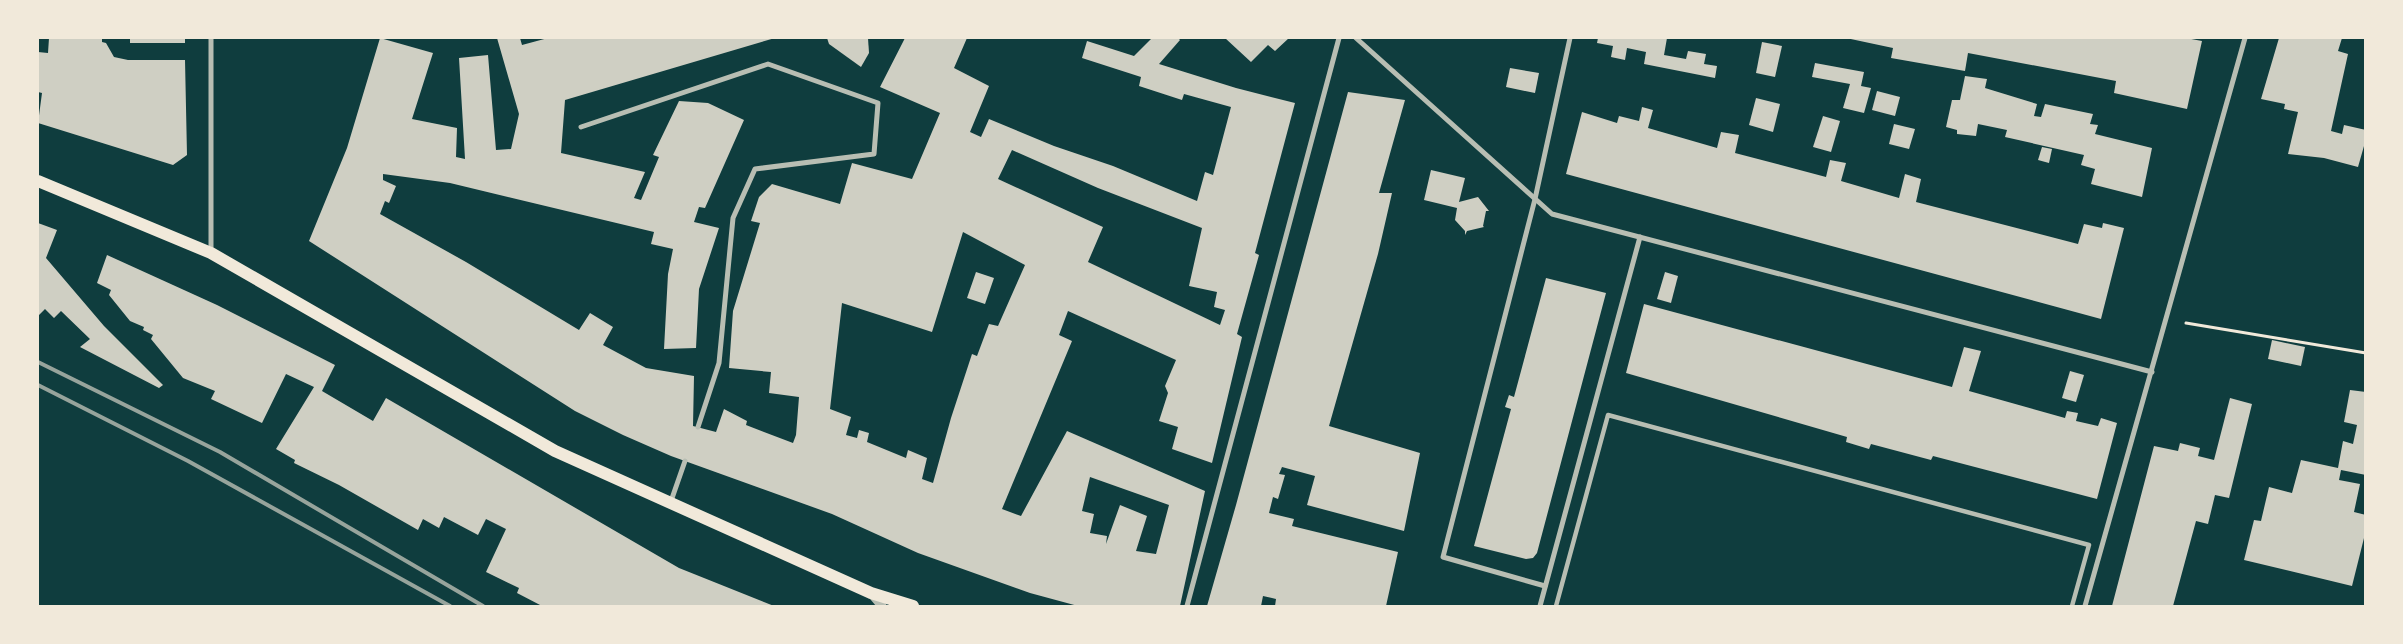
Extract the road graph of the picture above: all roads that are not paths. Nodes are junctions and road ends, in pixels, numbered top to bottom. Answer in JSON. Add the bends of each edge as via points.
{"nodes":[{"id":1,"x":212,"y":38,"type":"edge"},
{"id":2,"x":1339,"y":38,"type":"edge"},
{"id":3,"x":1356,"y":38,"type":"edge"},
{"id":4,"x":1570,"y":38,"type":"edge"},
{"id":5,"x":2245,"y":38,"type":"edge"},
{"id":6,"x":581,"y":126,"type":"dead end"},
{"id":7,"x":38,"y":181,"type":"edge"},
{"id":8,"x":1535,"y":199,"type":"junction"},
{"id":9,"x":1640,"y":237,"type":"junction"},
{"id":10,"x":211,"y":253,"type":"junction"},
{"id":11,"x":2152,"y":372,"type":"junction"},
{"id":12,"x":698,"y":427,"type":"dead end"},
{"id":13,"x":686,"y":462,"type":"dead end"},
{"id":14,"x":670,"y":504,"type":"junction"},
{"id":15,"x":1545,"y":586,"type":"junction"},
{"id":16,"x":871,"y":593,"type":"junction"},
{"id":17,"x":882,"y":606,"type":"edge"},
{"id":18,"x":913,"y":606,"type":"edge"},
{"id":19,"x":1187,"y":606,"type":"edge"},
{"id":20,"x":1540,"y":606,"type":"edge"},
{"id":21,"x":1556,"y":606,"type":"edge"},
{"id":22,"x":2072,"y":606,"type":"edge"},
{"id":23,"x":2085,"y":606,"type":"edge"}],
"edges":[{"from":1,"to":10,"type":"street"},
{"from":2,"to":19,"type":"street"},
{"from":3,"to":8,"type":"street"},
{"from":4,"to":8,"type":"street"},
{"from":5,"to":11,"type":"street"},
{"from":6,"to":12,"type":"street","via":[[768,64],[878,103],[874,154],[755,169],[733,218],[719,363]]},
{"from":7,"to":10,"type":"main road"},
{"from":8,"to":9,"type":"street","via":[[1552,214]]},
{"from":8,"to":15,"type":"street","via":[[1443,557]]},
{"from":9,"to":11,"type":"street"},
{"from":9,"to":15,"type":"street"},
{"from":10,"to":14,"type":"main road","via":[[556,451]]},
{"from":11,"to":23,"type":"street"},
{"from":13,"to":14,"type":"street"},
{"from":14,"to":16,"type":"main road"},
{"from":15,"to":20,"type":"street"},
{"from":16,"to":17,"type":"street"},
{"from":16,"to":18,"type":"main road"},
{"from":21,"to":22,"type":"street","via":[[1608,415],[2089,545]]}]}
